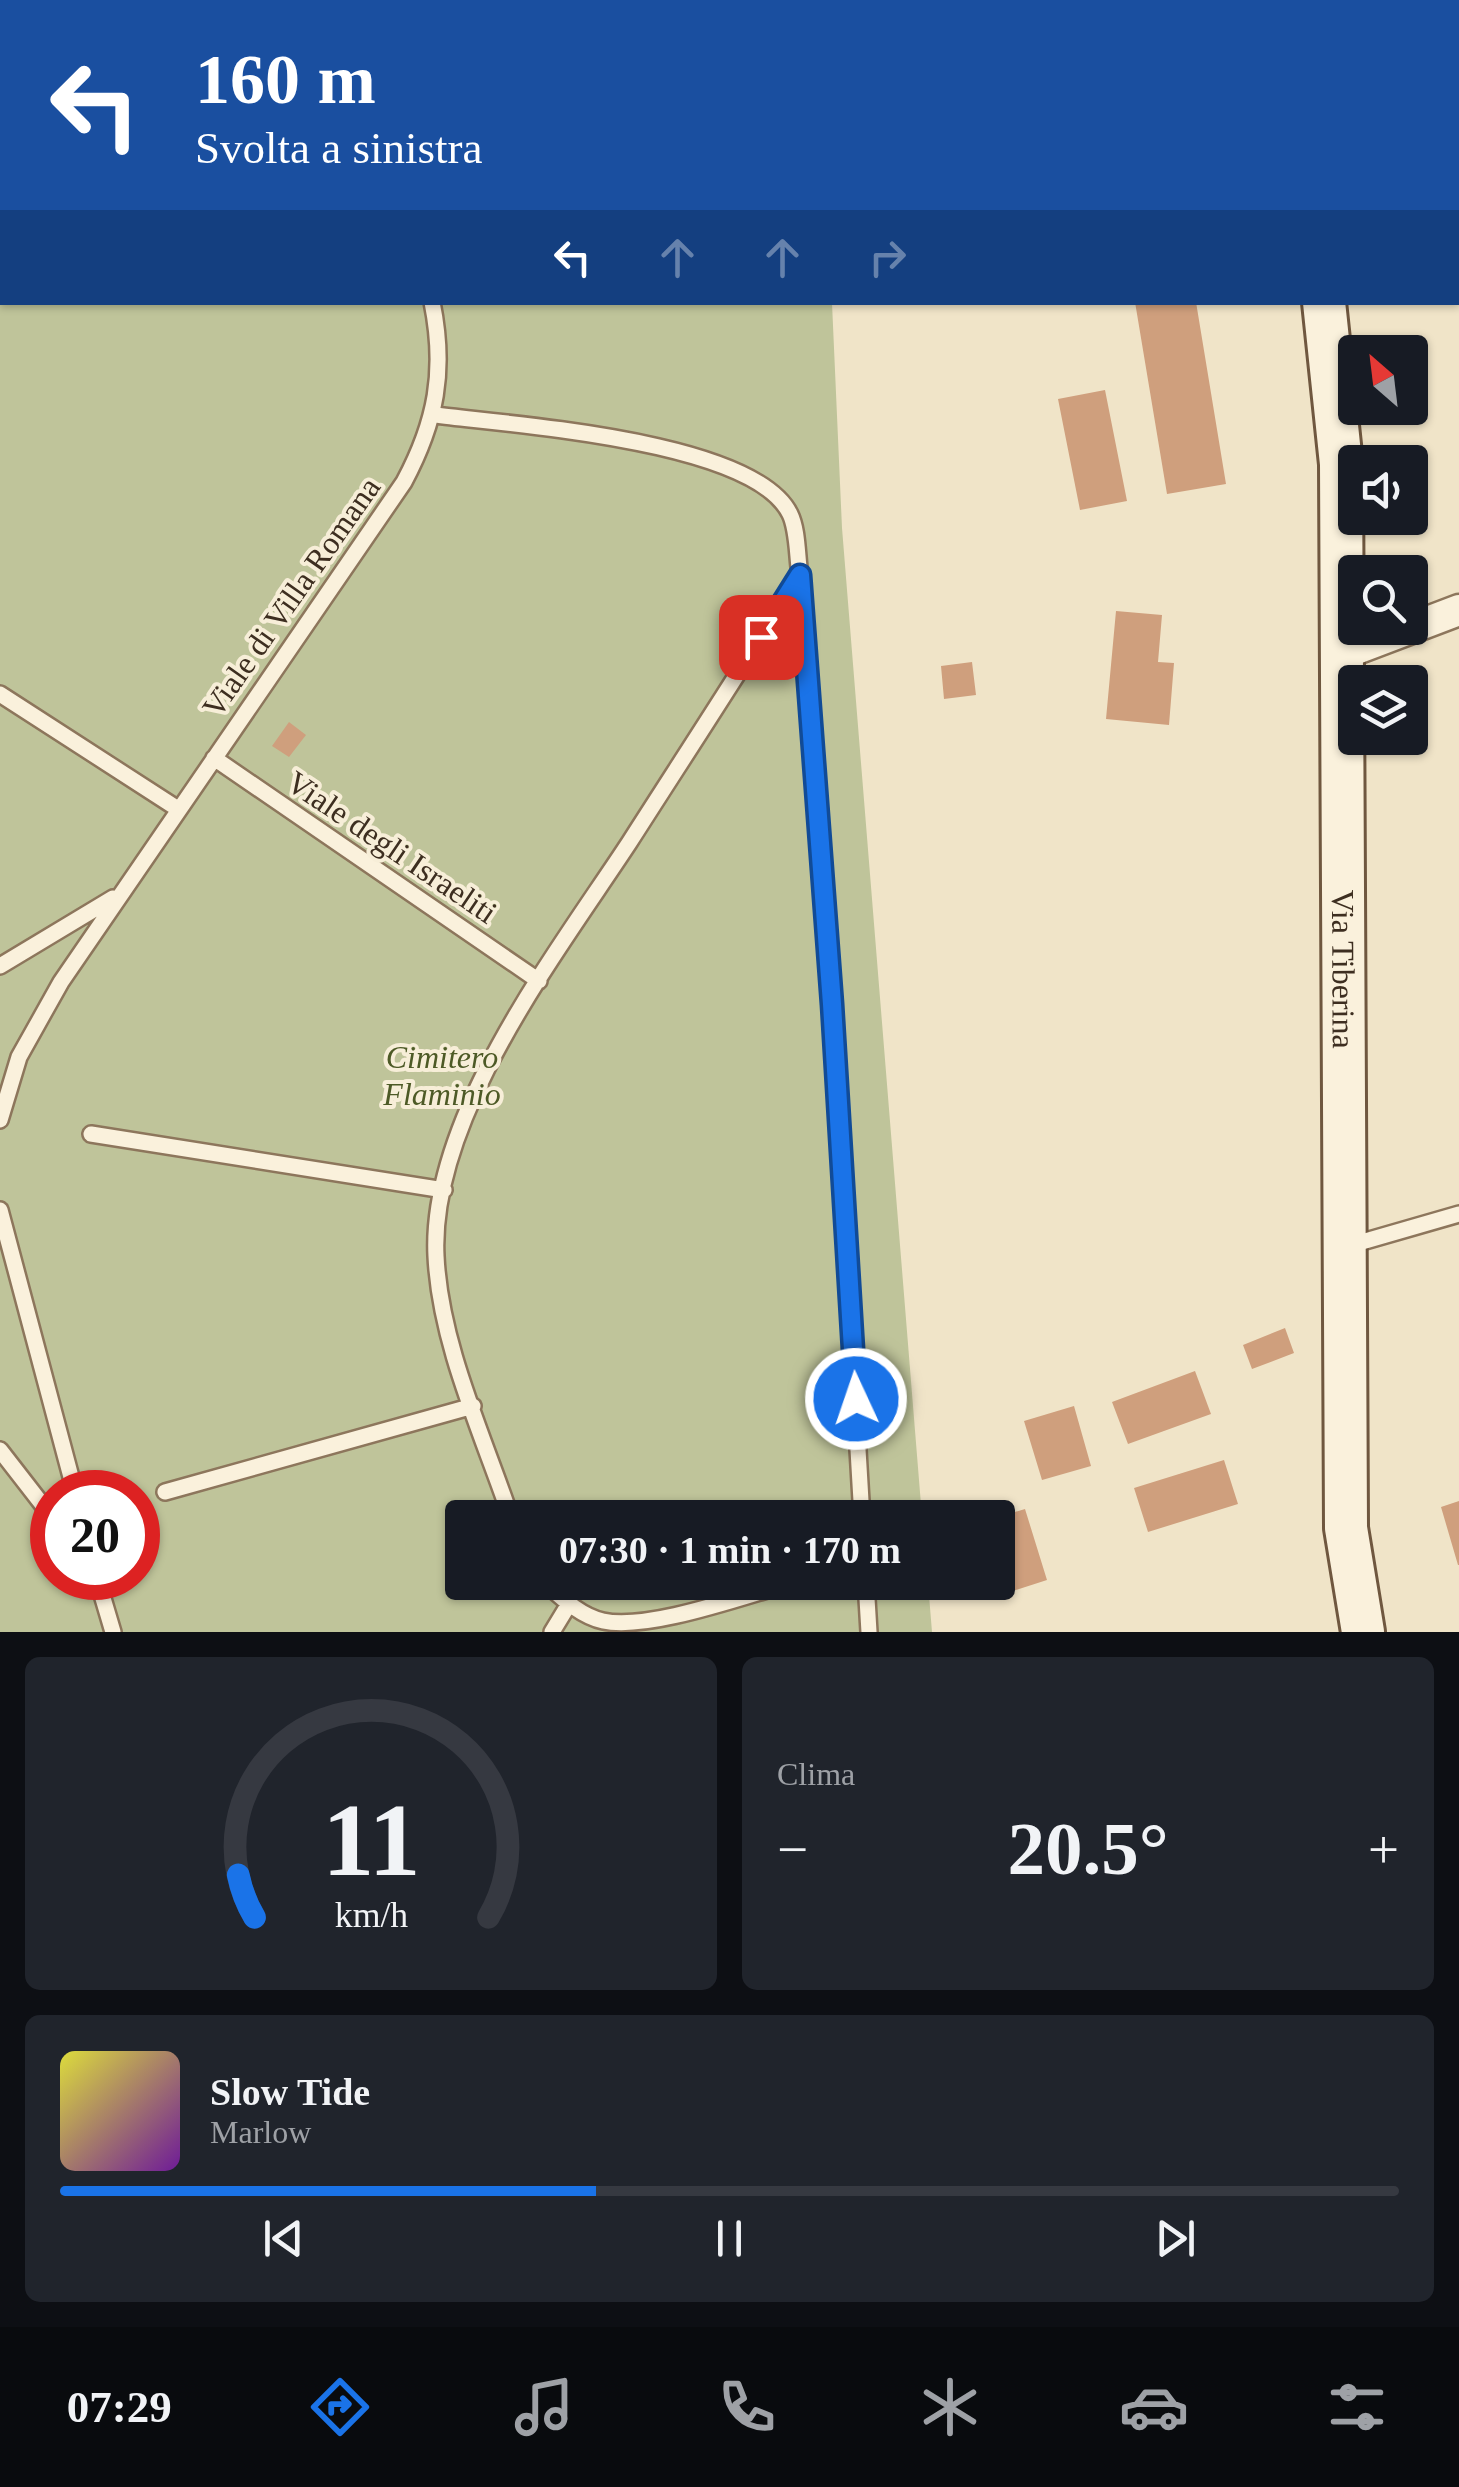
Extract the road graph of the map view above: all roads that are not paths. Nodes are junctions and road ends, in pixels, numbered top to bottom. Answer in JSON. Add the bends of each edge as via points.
{"nodes":[{"id":1,"x":432,"y":305,"type":"edge"},
{"id":2,"x":1324,"y":305,"type":"edge"},
{"id":3,"x":434,"y":415,"type":"junction"},
{"id":4,"x":800,"y":575,"type":"junction"},
{"id":5,"x":1459,"y":610,"type":"edge"},
{"id":6,"x":1338,"y":656,"type":"junction"},
{"id":7,"x":0,"y":694,"type":"edge"},
{"id":8,"x":214,"y":758,"type":"junction"},
{"id":9,"x":178,"y":810,"type":"junction"},
{"id":10,"x":116,"y":896,"type":"junction"},
{"id":11,"x":0,"y":966,"type":"edge"},
{"id":12,"x":539,"y":981,"type":"junction"},
{"id":13,"x":0,"y":1120,"type":"edge"},
{"id":14,"x":90,"y":1134,"type":"dead end"},
{"id":15,"x":444,"y":1190,"type":"junction"},
{"id":16,"x":0,"y":1210,"type":"edge"},
{"id":17,"x":1459,"y":1214,"type":"edge"},
{"id":18,"x":1345,"y":1247,"type":"junction"},
{"id":19,"x":473,"y":1406,"type":"junction"},
{"id":20,"x":0,"y":1450,"type":"edge"},
{"id":21,"x":69,"y":1470,"type":"edge"},
{"id":22,"x":30,"y":1489,"type":"edge"},
{"id":23,"x":164,"y":1492,"type":"dead end"},
{"id":24,"x":505,"y":1500,"type":"edge"},
{"id":25,"x":861,"y":1500,"type":"edge"},
{"id":26,"x":103,"y":1600,"type":"edge"},
{"id":27,"x":564,"y":1600,"type":"edge"},
{"id":28,"x":726,"y":1600,"type":"edge"},
{"id":29,"x":867,"y":1600,"type":"edge"},
{"id":30,"x":569,"y":1604,"type":"junction"},
{"id":31,"x":113,"y":1632,"type":"edge"},
{"id":32,"x":552,"y":1632,"type":"edge"},
{"id":33,"x":869,"y":1632,"type":"edge"},
{"id":34,"x":1364,"y":1632,"type":"edge"}],
"edges":[{"from":1,"to":3,"type":"lane","name":"Viale di Villa Romana"},
{"from":2,"to":6,"type":"main road","name":"Via Tiberina","via":[[1340,464]]},
{"from":3,"to":4,"type":"lane","via":[[612,438],[720,462],[768,487],[791,514]]},
{"from":3,"to":8,"type":"lane","name":"Viale di Villa Romana","via":[[390,505]]},
{"from":4,"to":12,"type":"lane"},
{"from":4,"to":25,"type":"lane"},
{"from":5,"to":6,"type":"street"},
{"from":6,"to":18,"type":"main road","name":"Via Tiberina"},
{"from":7,"to":9,"type":"lane"},
{"from":8,"to":9,"type":"lane","name":"Viale di Villa Romana"},
{"from":8,"to":12,"type":"lane","name":"Viale degli Israeliti"},
{"from":9,"to":10,"type":"lane","name":"Viale di Villa Romana"},
{"from":10,"to":11,"type":"lane","name":"Viale di Villa Romana"},
{"from":10,"to":13,"type":"lane","name":"Viale di Villa Romana","via":[[28,1039]]},
{"from":12,"to":15,"type":"lane","via":[[486,1072]]},
{"from":14,"to":15,"type":"lane"},
{"from":15,"to":19,"type":"lane","via":[[436,1256]]},
{"from":16,"to":21,"type":"lane"},
{"from":17,"to":18,"type":"lane"},
{"from":18,"to":34,"type":"main road","name":"Via Tiberina","via":[[1346,1528]]},
{"from":19,"to":23,"type":"lane"},
{"from":19,"to":24,"type":"lane"},
{"from":20,"to":22,"type":"lane"},
{"from":26,"to":31,"type":"lane"},
{"from":27,"to":30,"type":"lane"},
{"from":28,"to":30,"type":"lane","via":[[639,1623],[601,1621]]},
{"from":29,"to":33,"type":"lane"},
{"from":30,"to":32,"type":"lane"}]}
